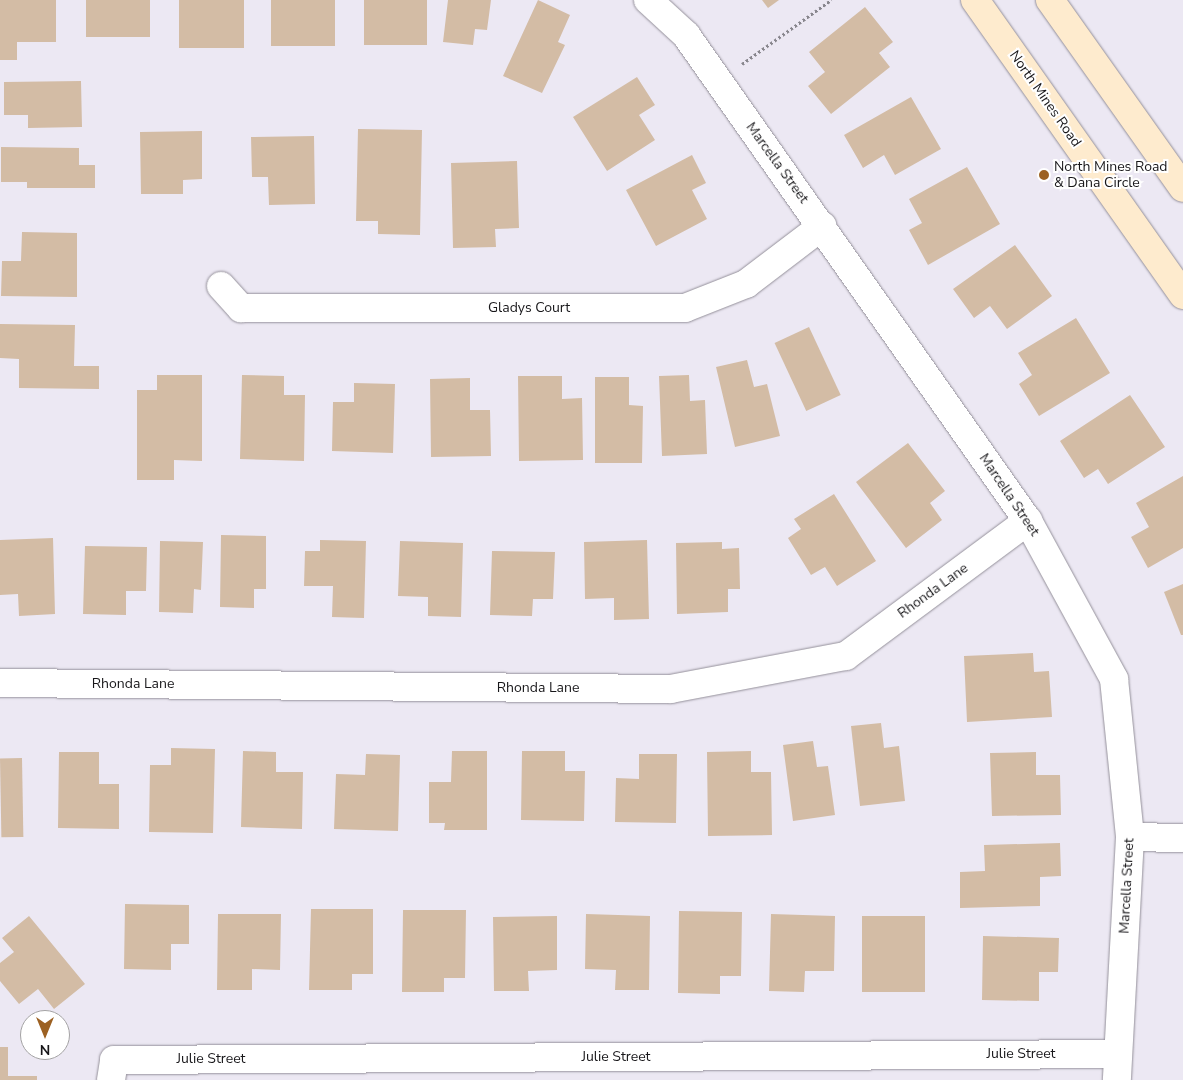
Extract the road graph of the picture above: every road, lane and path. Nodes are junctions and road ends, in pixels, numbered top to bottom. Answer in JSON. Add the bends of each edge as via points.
{"nodes":[{"id":1,"x":648,"y":0,"type":"edge"},
{"id":2,"x":830,"y":0,"type":"edge"},
{"id":3,"x":975,"y":0,"type":"edge"},
{"id":4,"x":1050,"y":0,"type":"edge"},
{"id":5,"x":744,"y":62,"type":"dead end"},
{"id":6,"x":1183,"y":188,"type":"edge"},
{"id":7,"x":822,"y":226,"type":"junction"},
{"id":8,"x":221,"y":286,"type":"dead end"},
{"id":9,"x":1183,"y":295,"type":"edge"},
{"id":10,"x":1028,"y":521,"type":"junction"},
{"id":11,"x":0,"y":683,"type":"edge"},
{"id":12,"x":1130,"y":837,"type":"junction"},
{"id":13,"x":1183,"y":838,"type":"edge"},
{"id":14,"x":1117,"y":1067,"type":"edge"},
{"id":15,"x":113,"y":1070,"type":"edge"}],
"edges":[{"from":1,"to":7,"type":"street","name":"Marcella Street","via":[[686,35]]},
{"from":2,"to":5,"type":"path"},
{"from":3,"to":9,"type":"main road","name":"North Mines Road"},
{"from":4,"to":6,"type":"main road"},
{"from":7,"to":8,"type":"street","name":"Gladys Court","via":[[746,284],[685,308],[241,308]]},
{"from":7,"to":10,"type":"street","name":"Marcella Street"},
{"from":10,"to":11,"type":"street","name":"Rhonda Lane","via":[[846,656],[671,689]]},
{"from":10,"to":12,"type":"street","name":"Marcella Street","via":[[1114,679]]},
{"from":12,"to":13,"type":"street"},
{"from":12,"to":14,"type":"street","name":"Marcella Street"},
{"from":14,"to":15,"type":"street","name":"Julie Street"}]}
